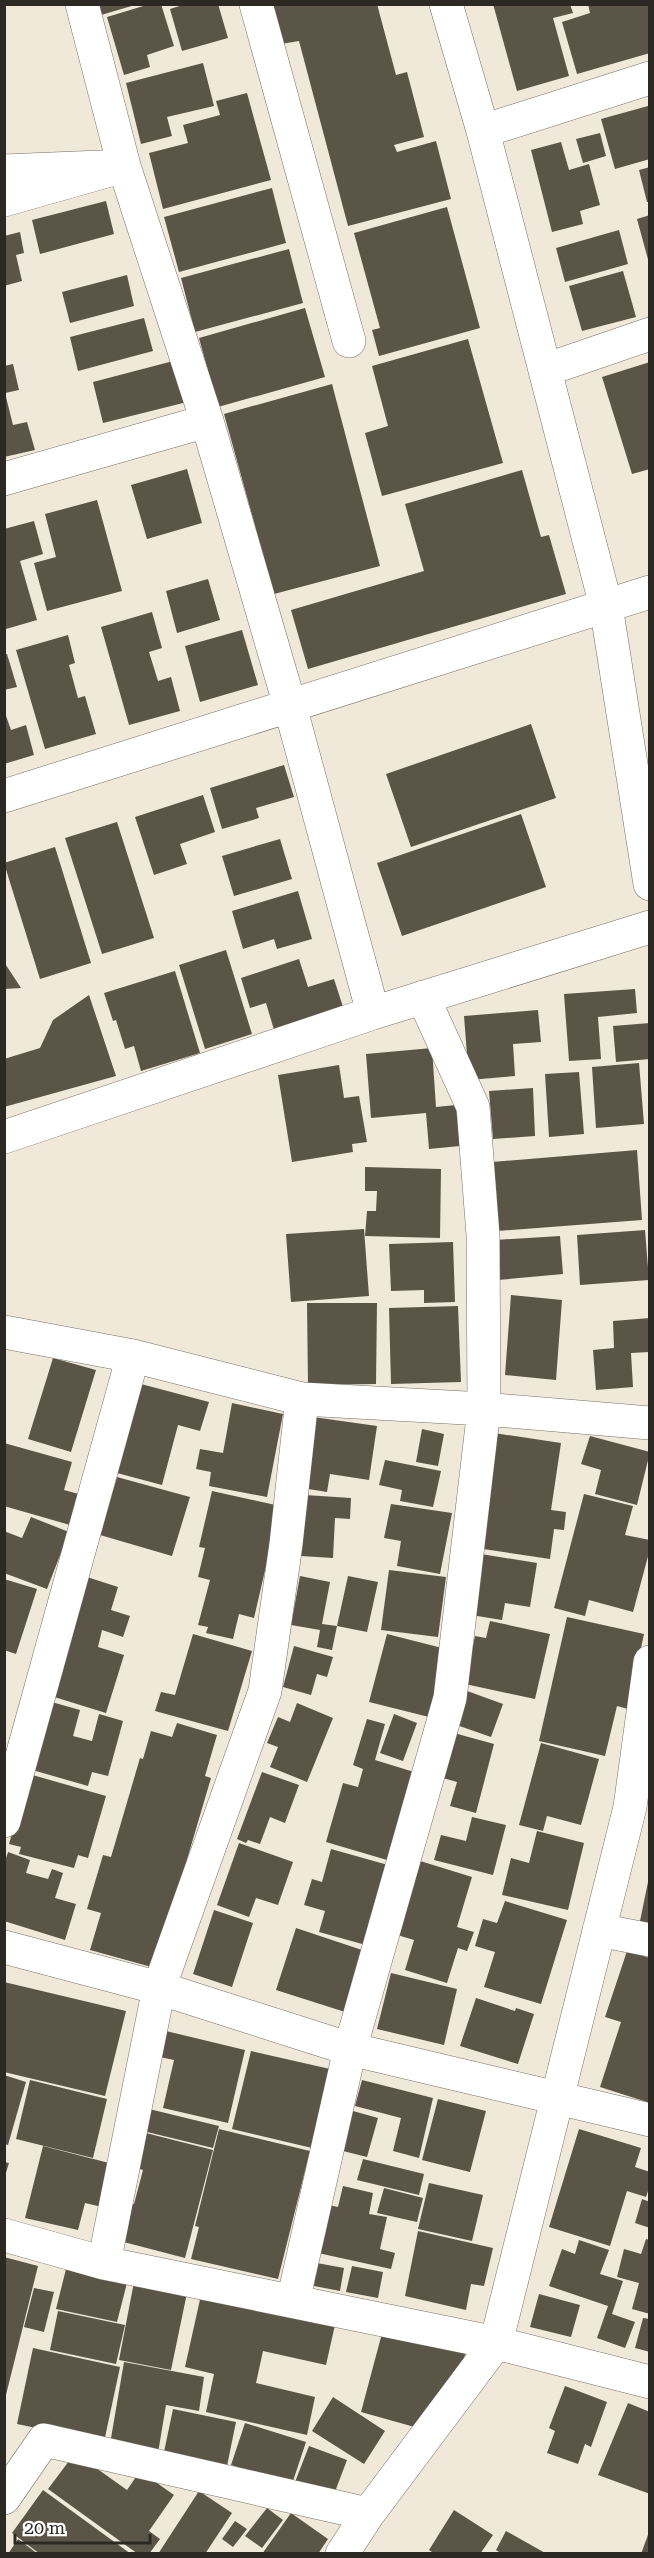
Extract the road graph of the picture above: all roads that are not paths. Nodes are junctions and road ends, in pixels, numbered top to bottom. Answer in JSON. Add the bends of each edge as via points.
{"nodes":[{"id":1,"x":82,"y":4,"type":"edge"},
{"id":2,"x":256,"y":4,"type":"edge"},
{"id":3,"x":446,"y":4,"type":"edge"},
{"id":4,"x":650,"y":78,"type":"edge"},
{"id":5,"x":483,"y":131,"type":"junction"},
{"id":6,"x":124,"y":166,"type":"junction"},
{"id":7,"x":4,"y":171,"type":"edge"},
{"id":8,"x":4,"y":200,"type":"edge"},
{"id":9,"x":650,"y":334,"type":"edge"},
{"id":10,"x":349,"y":341,"type":"dead end"},
{"id":11,"x":545,"y":370,"type":"junction"},
{"id":12,"x":207,"y":421,"type":"junction"},
{"id":13,"x":4,"y":479,"type":"edge"},
{"id":14,"x":650,"y":592,"type":"edge"},
{"id":15,"x":606,"y":606,"type":"junction"},
{"id":16,"x":290,"y":706,"type":"junction"},
{"id":17,"x":4,"y":796,"type":"edge"},
{"id":18,"x":650,"y":884,"type":"edge"},
{"id":19,"x":650,"y":927,"type":"edge"},
{"id":20,"x":423,"y":997,"type":"junction"},
{"id":21,"x":373,"y":1013,"type":"junction"},
{"id":22,"x":4,"y":1137,"type":"edge"},
{"id":23,"x":4,"y":1332,"type":"edge"},
{"id":24,"x":133,"y":1356,"type":"junction"},
{"id":25,"x":302,"y":1400,"type":"junction"},
{"id":26,"x":484,"y":1409,"type":"junction"},
{"id":27,"x":650,"y":1423,"type":"edge"},
{"id":28,"x":650,"y":1662,"type":"edge"},
{"id":29,"x":640,"y":1807,"type":"edge"},
{"id":30,"x":4,"y":1821,"type":"edge"},
{"id":31,"x":599,"y":1930,"type":"junction"},
{"id":32,"x":650,"y":1940,"type":"edge"},
{"id":33,"x":4,"y":1947,"type":"edge"},
{"id":34,"x":159,"y":1988,"type":"junction"},
{"id":35,"x":350,"y":2049,"type":"junction"},
{"id":36,"x":555,"y":2097,"type":"junction"},
{"id":37,"x":650,"y":2120,"type":"edge"},
{"id":38,"x":4,"y":2235,"type":"edge"},
{"id":39,"x":104,"y":2263,"type":"junction"},
{"id":40,"x":293,"y":2301,"type":"junction"},
{"id":41,"x":496,"y":2343,"type":"junction"},
{"id":42,"x":650,"y":2382,"type":"edge"},
{"id":43,"x":4,"y":2498,"type":"edge"},
{"id":44,"x":368,"y":2514,"type":"junction"},
{"id":45,"x":342,"y":2553,"type":"edge"}],
"edges":[{"from":1,"to":6,"type":"street"},
{"from":2,"to":10,"type":"street"},
{"from":3,"to":5,"type":"street"},
{"from":4,"to":5,"type":"street"},
{"from":5,"to":11,"type":"street"},
{"from":6,"to":7,"type":"street"},
{"from":6,"to":8,"type":"street"},
{"from":6,"to":12,"type":"street"},
{"from":9,"to":11,"type":"street"},
{"from":11,"to":15,"type":"street"},
{"from":12,"to":13,"type":"street"},
{"from":12,"to":16,"type":"street"},
{"from":14,"to":15,"type":"street"},
{"from":15,"to":16,"type":"street"},
{"from":15,"to":18,"type":"street"},
{"from":16,"to":17,"type":"street"},
{"from":16,"to":21,"type":"street"},
{"from":19,"to":20,"type":"street"},
{"from":20,"to":21,"type":"street"},
{"from":20,"to":26,"type":"street","via":[[473,1107],[483,1236]]},
{"from":21,"to":22,"type":"street"},
{"from":23,"to":24,"type":"street"},
{"from":24,"to":25,"type":"street"},
{"from":24,"to":30,"type":"street"},
{"from":25,"to":26,"type":"street"},
{"from":25,"to":34,"type":"street","via":[[265,1691]]},
{"from":26,"to":27,"type":"street"},
{"from":26,"to":35,"type":"street","via":[[450,1698]]},
{"from":28,"to":29,"type":"street"},
{"from":29,"to":31,"type":"street"},
{"from":31,"to":32,"type":"street"},
{"from":31,"to":36,"type":"street"},
{"from":33,"to":34,"type":"street"},
{"from":34,"to":35,"type":"street"},
{"from":34,"to":39,"type":"street"},
{"from":35,"to":36,"type":"street"},
{"from":35,"to":40,"type":"street"},
{"from":36,"to":37,"type":"street"},
{"from":36,"to":41,"type":"street"},
{"from":38,"to":39,"type":"street"},
{"from":39,"to":40,"type":"street"},
{"from":40,"to":41,"type":"street"},
{"from":41,"to":42,"type":"street"},
{"from":41,"to":44,"type":"street"},
{"from":43,"to":44,"type":"street","via":[[44,2440]]},
{"from":44,"to":45,"type":"street"}]}
